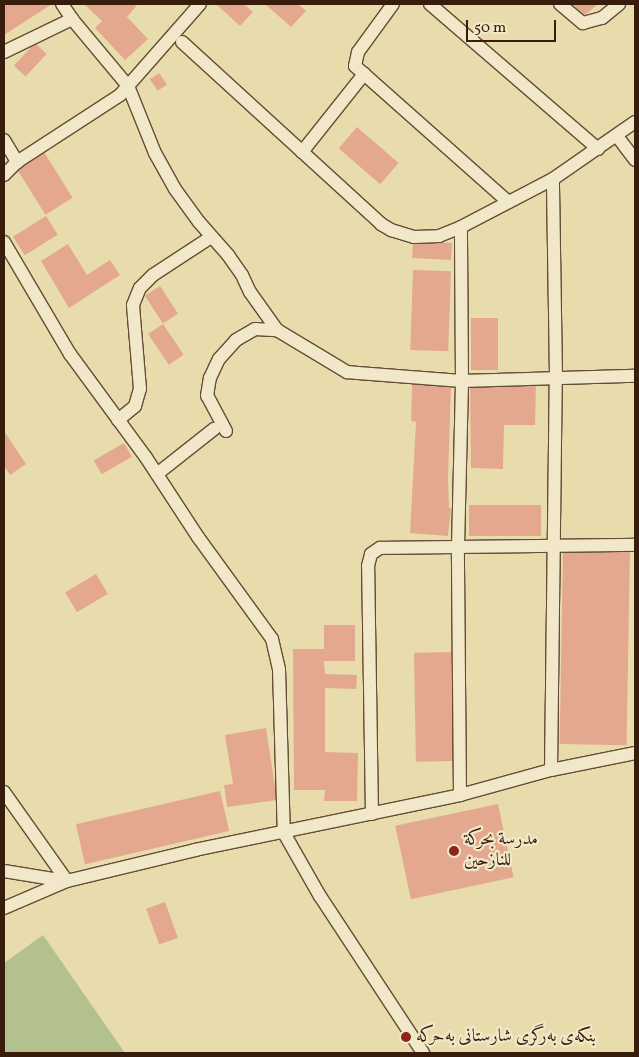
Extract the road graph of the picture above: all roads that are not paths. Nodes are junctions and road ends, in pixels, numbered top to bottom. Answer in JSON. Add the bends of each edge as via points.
{"nodes":[{"id":1,"x":62,"y":4,"type":"edge"},
{"id":2,"x":200,"y":4,"type":"edge"},
{"id":3,"x":393,"y":4,"type":"edge"},
{"id":4,"x":430,"y":4,"type":"edge"},
{"id":5,"x":560,"y":4,"type":"edge"},
{"id":6,"x":619,"y":4,"type":"edge"},
{"id":7,"x":72,"y":19,"type":"junction"},
{"id":8,"x":182,"y":42,"type":"dead end"},
{"id":9,"x":4,"y":52,"type":"edge"},
{"id":10,"x":364,"y":74,"type":"junction"},
{"id":11,"x":128,"y":86,"type":"junction"},
{"id":12,"x":635,"y":122,"type":"edge"},
{"id":13,"x":616,"y":136,"type":"junction"},
{"id":14,"x":4,"y":140,"type":"edge"},
{"id":15,"x":598,"y":150,"type":"junction"},
{"id":16,"x":302,"y":152,"type":"junction"},
{"id":17,"x":635,"y":160,"type":"edge"},
{"id":18,"x":17,"y":162,"type":"junction"},
{"id":19,"x":4,"y":176,"type":"edge"},
{"id":20,"x":553,"y":179,"type":"junction"},
{"id":21,"x":508,"y":202,"type":"junction"},
{"id":22,"x":461,"y":227,"type":"junction"},
{"id":23,"x":211,"y":237,"type":"junction"},
{"id":24,"x":4,"y":242,"type":"edge"},
{"id":25,"x":277,"y":330,"type":"junction"},
{"id":26,"x":635,"y":376,"type":"edge"},
{"id":27,"x":556,"y":377,"type":"junction"},
{"id":28,"x":462,"y":381,"type":"junction"},
{"id":29,"x":118,"y":420,"type":"junction"},
{"id":30,"x":157,"y":474,"type":"junction"},
{"id":31,"x":553,"y":545,"type":"junction"},
{"id":32,"x":635,"y":545,"type":"edge"},
{"id":33,"x":458,"y":547,"type":"junction"},
{"id":34,"x":635,"y":753,"type":"edge"},
{"id":35,"x":551,"y":770,"type":"junction"},
{"id":36,"x":4,"y":792,"type":"edge"},
{"id":37,"x":460,"y":795,"type":"junction"},
{"id":38,"x":372,"y":814,"type":"junction"},
{"id":39,"x":284,"y":833,"type":"junction"},
{"id":40,"x":4,"y":871,"type":"edge"},
{"id":41,"x":67,"y":881,"type":"junction"},
{"id":42,"x":4,"y":908,"type":"edge"},
{"id":43,"x":422,"y":1053,"type":"edge"}],
"edges":[{"from":1,"to":7,"type":"street"},
{"from":2,"to":11,"type":"street"},
{"from":3,"to":10,"type":"street","via":[[358,52],[355,66]]},
{"from":4,"to":15,"type":"street"},
{"from":5,"to":6,"type":"street","via":[[583,23],[602,18]]},
{"from":7,"to":9,"type":"street"},
{"from":7,"to":11,"type":"street"},
{"from":8,"to":16,"type":"street"},
{"from":10,"to":16,"type":"street"},
{"from":10,"to":21,"type":"street"},
{"from":11,"to":18,"type":"street","via":[[107,105]]},
{"from":11,"to":23,"type":"street","via":[[155,153],[175,189]]},
{"from":12,"to":13,"type":"street"},
{"from":13,"to":15,"type":"street"},
{"from":13,"to":17,"type":"street"},
{"from":14,"to":18,"type":"street"},
{"from":15,"to":20,"type":"street"},
{"from":16,"to":22,"type":"street","via":[[391,230],[427,238]]},
{"from":18,"to":19,"type":"street"},
{"from":20,"to":21,"type":"street"},
{"from":20,"to":27,"type":"street"},
{"from":21,"to":22,"type":"street"},
{"from":22,"to":28,"type":"street"},
{"from":23,"to":25,"type":"street","via":[[242,275]]},
{"from":23,"to":29,"type":"street","via":[[140,288],[133,305],[140,389],[135,406]]},
{"from":24,"to":29,"type":"street","via":[[70,354]]},
{"from":25,"to":28,"type":"street","via":[[347,372]]},
{"from":25,"to":30,"type":"street","via":[[255,329],[236,340],[219,359],[210,378],[207,396],[220,430]]},
{"from":26,"to":27,"type":"street"},
{"from":27,"to":28,"type":"street"},
{"from":27,"to":31,"type":"street"},
{"from":28,"to":33,"type":"street"},
{"from":29,"to":30,"type":"street"},
{"from":30,"to":39,"type":"street","via":[[266,630],[275,648]]},
{"from":31,"to":32,"type":"street"},
{"from":31,"to":33,"type":"street"},
{"from":31,"to":35,"type":"street"},
{"from":33,"to":37,"type":"street"},
{"from":33,"to":38,"type":"street","via":[[380,548],[371,554],[368,566]]},
{"from":34,"to":35,"type":"street"},
{"from":35,"to":37,"type":"street"},
{"from":36,"to":41,"type":"street"},
{"from":37,"to":38,"type":"street"},
{"from":38,"to":39,"type":"street"},
{"from":39,"to":41,"type":"street","via":[[195,850]]},
{"from":39,"to":43,"type":"street","via":[[320,896]]},
{"from":40,"to":41,"type":"street"},
{"from":41,"to":42,"type":"street"}]}
